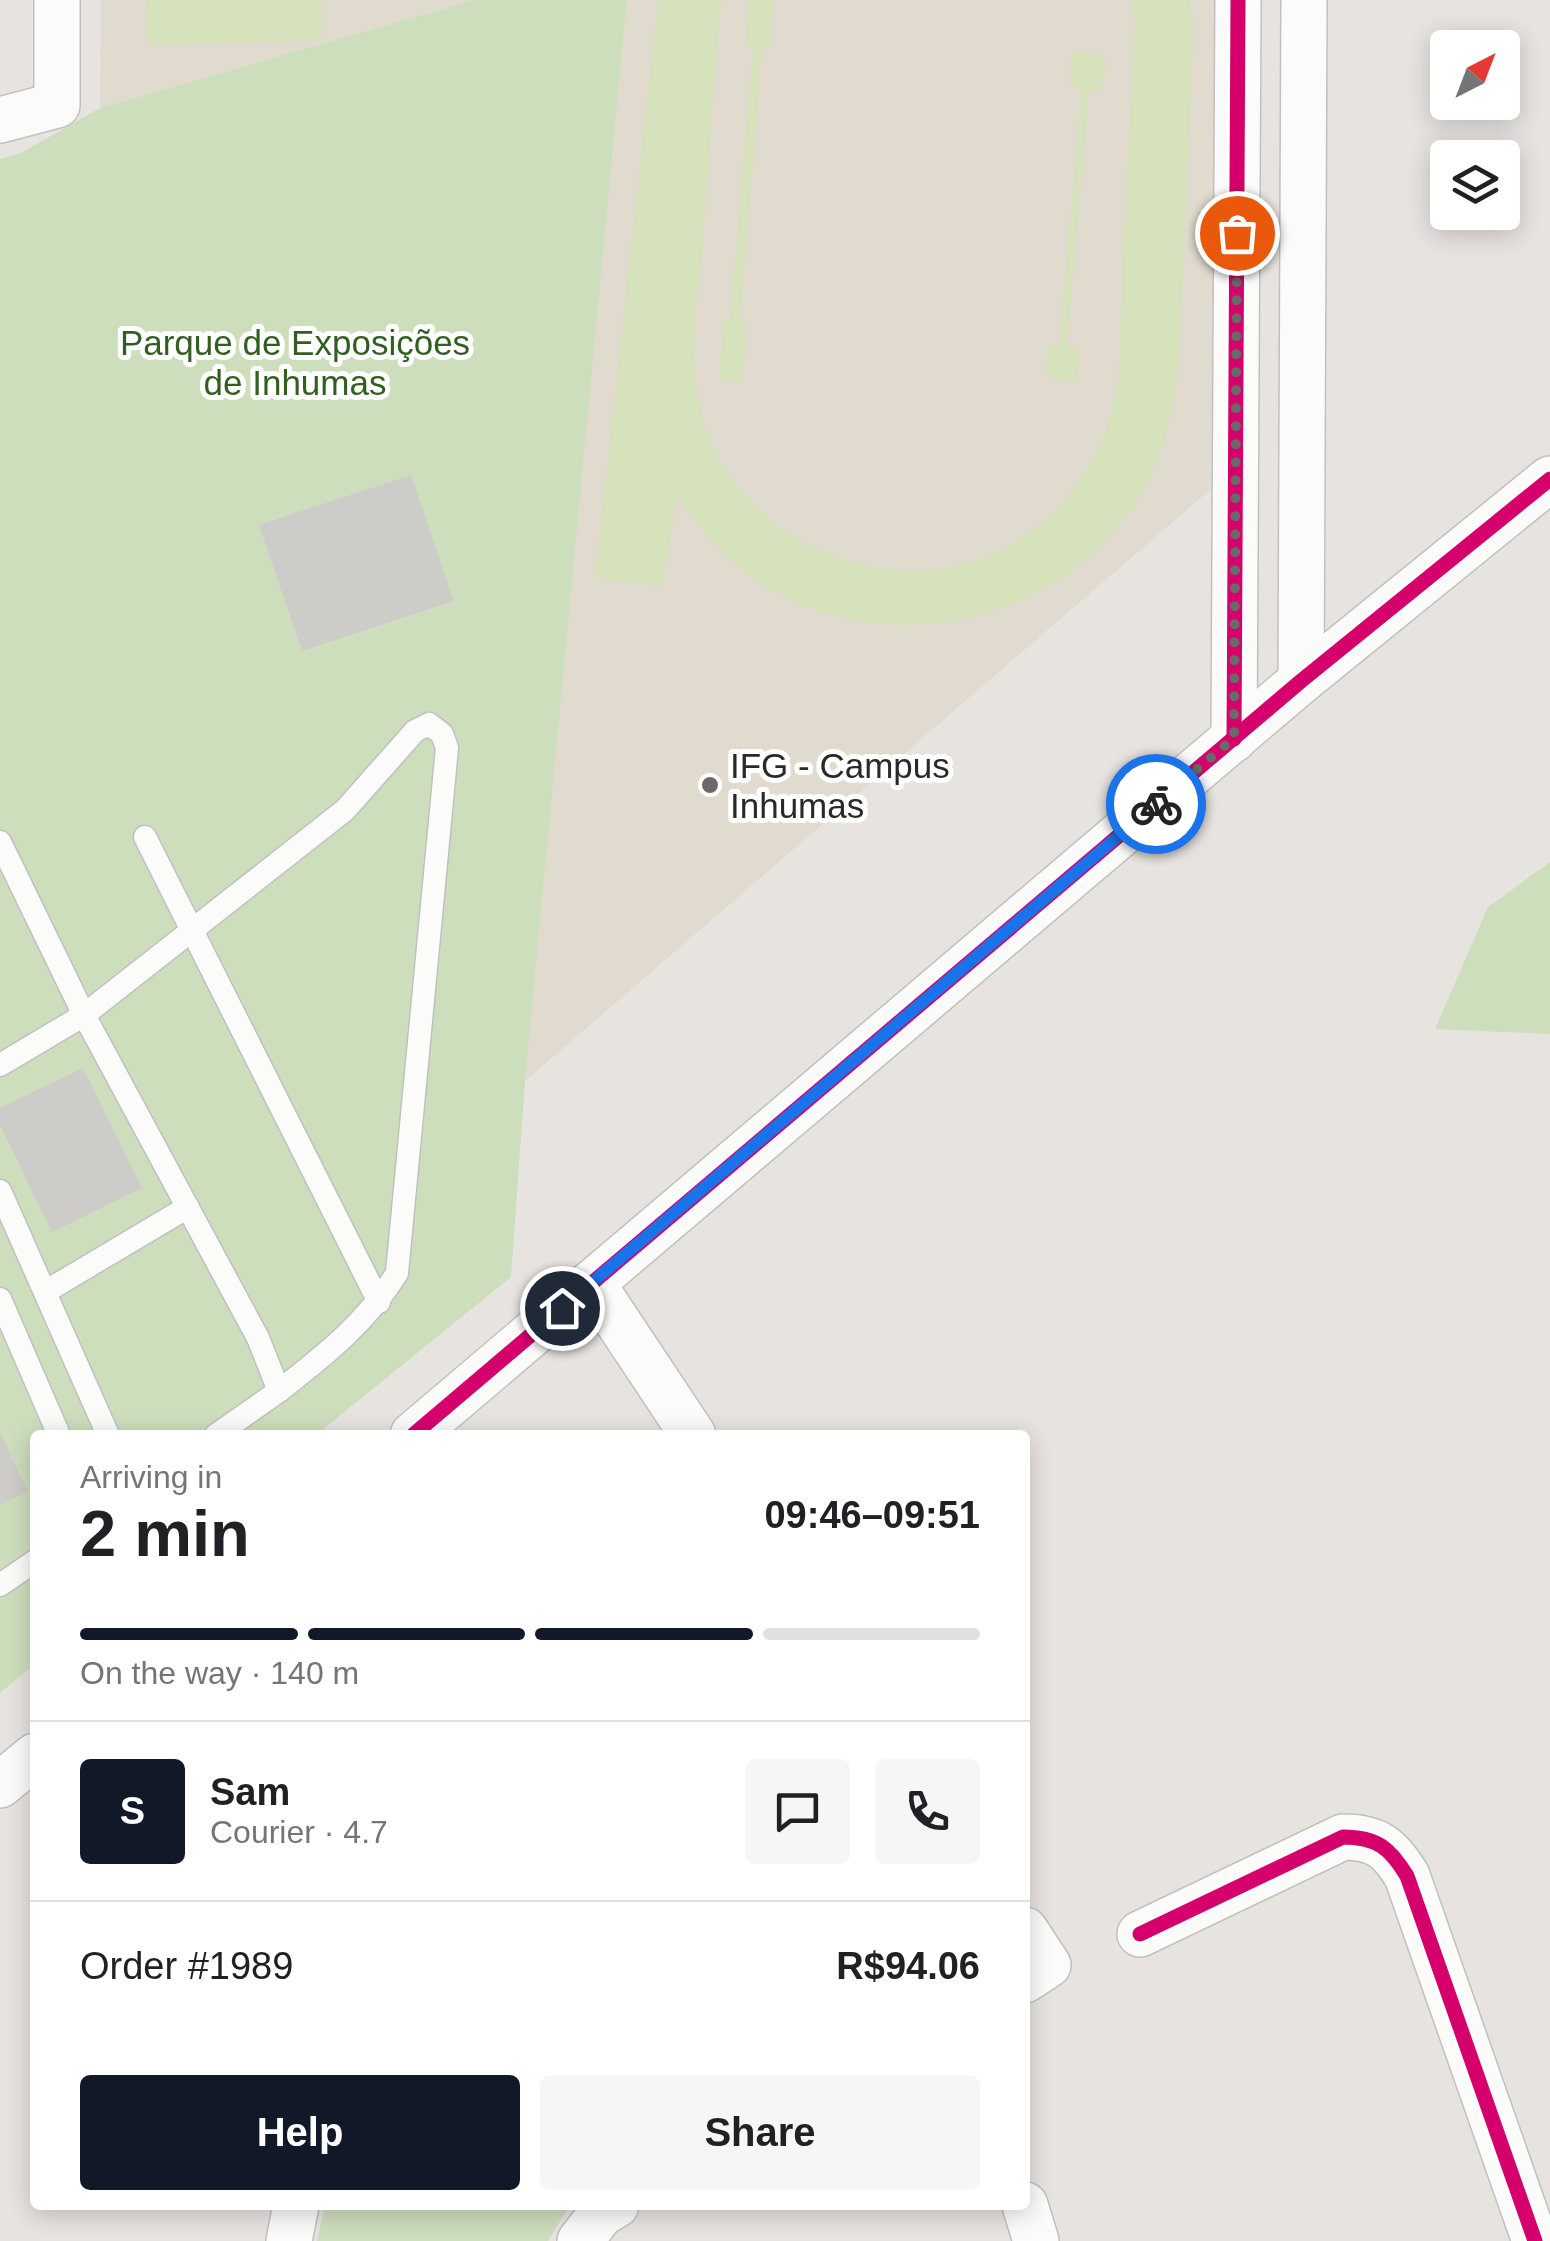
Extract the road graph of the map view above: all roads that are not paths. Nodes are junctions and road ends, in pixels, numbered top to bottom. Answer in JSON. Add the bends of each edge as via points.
{"nodes":[{"id":1,"x":57,"y":0,"type":"edge"},
{"id":2,"x":1238,"y":0,"type":"edge"},
{"id":3,"x":1304,"y":0,"type":"edge"},
{"id":4,"x":0,"y":120,"type":"edge"},
{"id":5,"x":1550,"y":479,"type":"edge"},
{"id":6,"x":1301,"y":681,"type":"junction"},
{"id":7,"x":1234,"y":738,"type":"junction"},
{"id":8,"x":145,"y":837,"type":"dead end"},
{"id":9,"x":0,"y":842,"type":"edge"},
{"id":10,"x":194,"y":929,"type":"junction"},
{"id":11,"x":84,"y":1015,"type":"junction"},
{"id":12,"x":0,"y":1064,"type":"edge"},
{"id":13,"x":0,"y":1190,"type":"edge"},
{"id":14,"x":188,"y":1207,"type":"junction"},
{"id":15,"x":592,"y":1283,"type":"junction"},
{"id":16,"x":45,"y":1292,"type":"junction"},
{"id":17,"x":0,"y":1299,"type":"edge"},
{"id":18,"x":379,"y":1302,"type":"junction"},
{"id":19,"x":279,"y":1391,"type":"junction"},
{"id":20,"x":57,"y":1430,"type":"edge"},
{"id":21,"x":106,"y":1430,"type":"edge"},
{"id":22,"x":223,"y":1430,"type":"edge"},
{"id":23,"x":419,"y":1430,"type":"edge"},
{"id":24,"x":690,"y":1430,"type":"edge"},
{"id":25,"x":30,"y":1564,"type":"edge"},
{"id":26,"x":0,"y":1585,"type":"edge"},
{"id":27,"x":30,"y":1760,"type":"edge"},
{"id":28,"x":0,"y":1785,"type":"edge"},
{"id":29,"x":1140,"y":1934,"type":"dead end"},
{"id":30,"x":295,"y":2210,"type":"edge"},
{"id":31,"x":608,"y":2210,"type":"edge"},
{"id":32,"x":1026,"y":2210,"type":"edge"},
{"id":33,"x":288,"y":2241,"type":"edge"},
{"id":34,"x":580,"y":2241,"type":"edge"},
{"id":35,"x":1036,"y":2241,"type":"edge"},
{"id":36,"x":1536,"y":2241,"type":"edge"}],
"edges":[{"from":1,"to":4,"type":"street","via":[[57,105]]},
{"from":2,"to":7,"type":"street"},
{"from":3,"to":6,"type":"street"},
{"from":5,"to":6,"type":"street"},
{"from":6,"to":7,"type":"street"},
{"from":7,"to":15,"type":"street"},
{"from":8,"to":10,"type":"lane"},
{"from":9,"to":11,"type":"lane"},
{"from":10,"to":11,"type":"lane"},
{"from":10,"to":18,"type":"lane"},
{"from":10,"to":18,"type":"lane","via":[[346,810],[414,730],[429,724],[442,734],[447,748],[412,1142],[397,1273]]},
{"from":11,"to":12,"type":"lane"},
{"from":11,"to":14,"type":"lane"},
{"from":13,"to":16,"type":"lane"},
{"from":14,"to":16,"type":"lane"},
{"from":14,"to":19,"type":"lane"},
{"from":15,"to":23,"type":"street"},
{"from":15,"to":24,"type":"street"},
{"from":16,"to":21,"type":"lane"},
{"from":17,"to":20,"type":"lane"},
{"from":18,"to":19,"type":"lane"},
{"from":19,"to":22,"type":"lane"},
{"from":25,"to":26,"type":"lane"},
{"from":27,"to":28,"type":"street"},
{"from":29,"to":36,"type":"street","via":[[1342,1837],[1368,1837],[1392,1850],[1407,1876]]},
{"from":30,"to":33,"type":"street"},
{"from":31,"to":34,"type":"street"},
{"from":32,"to":35,"type":"street"}]}
